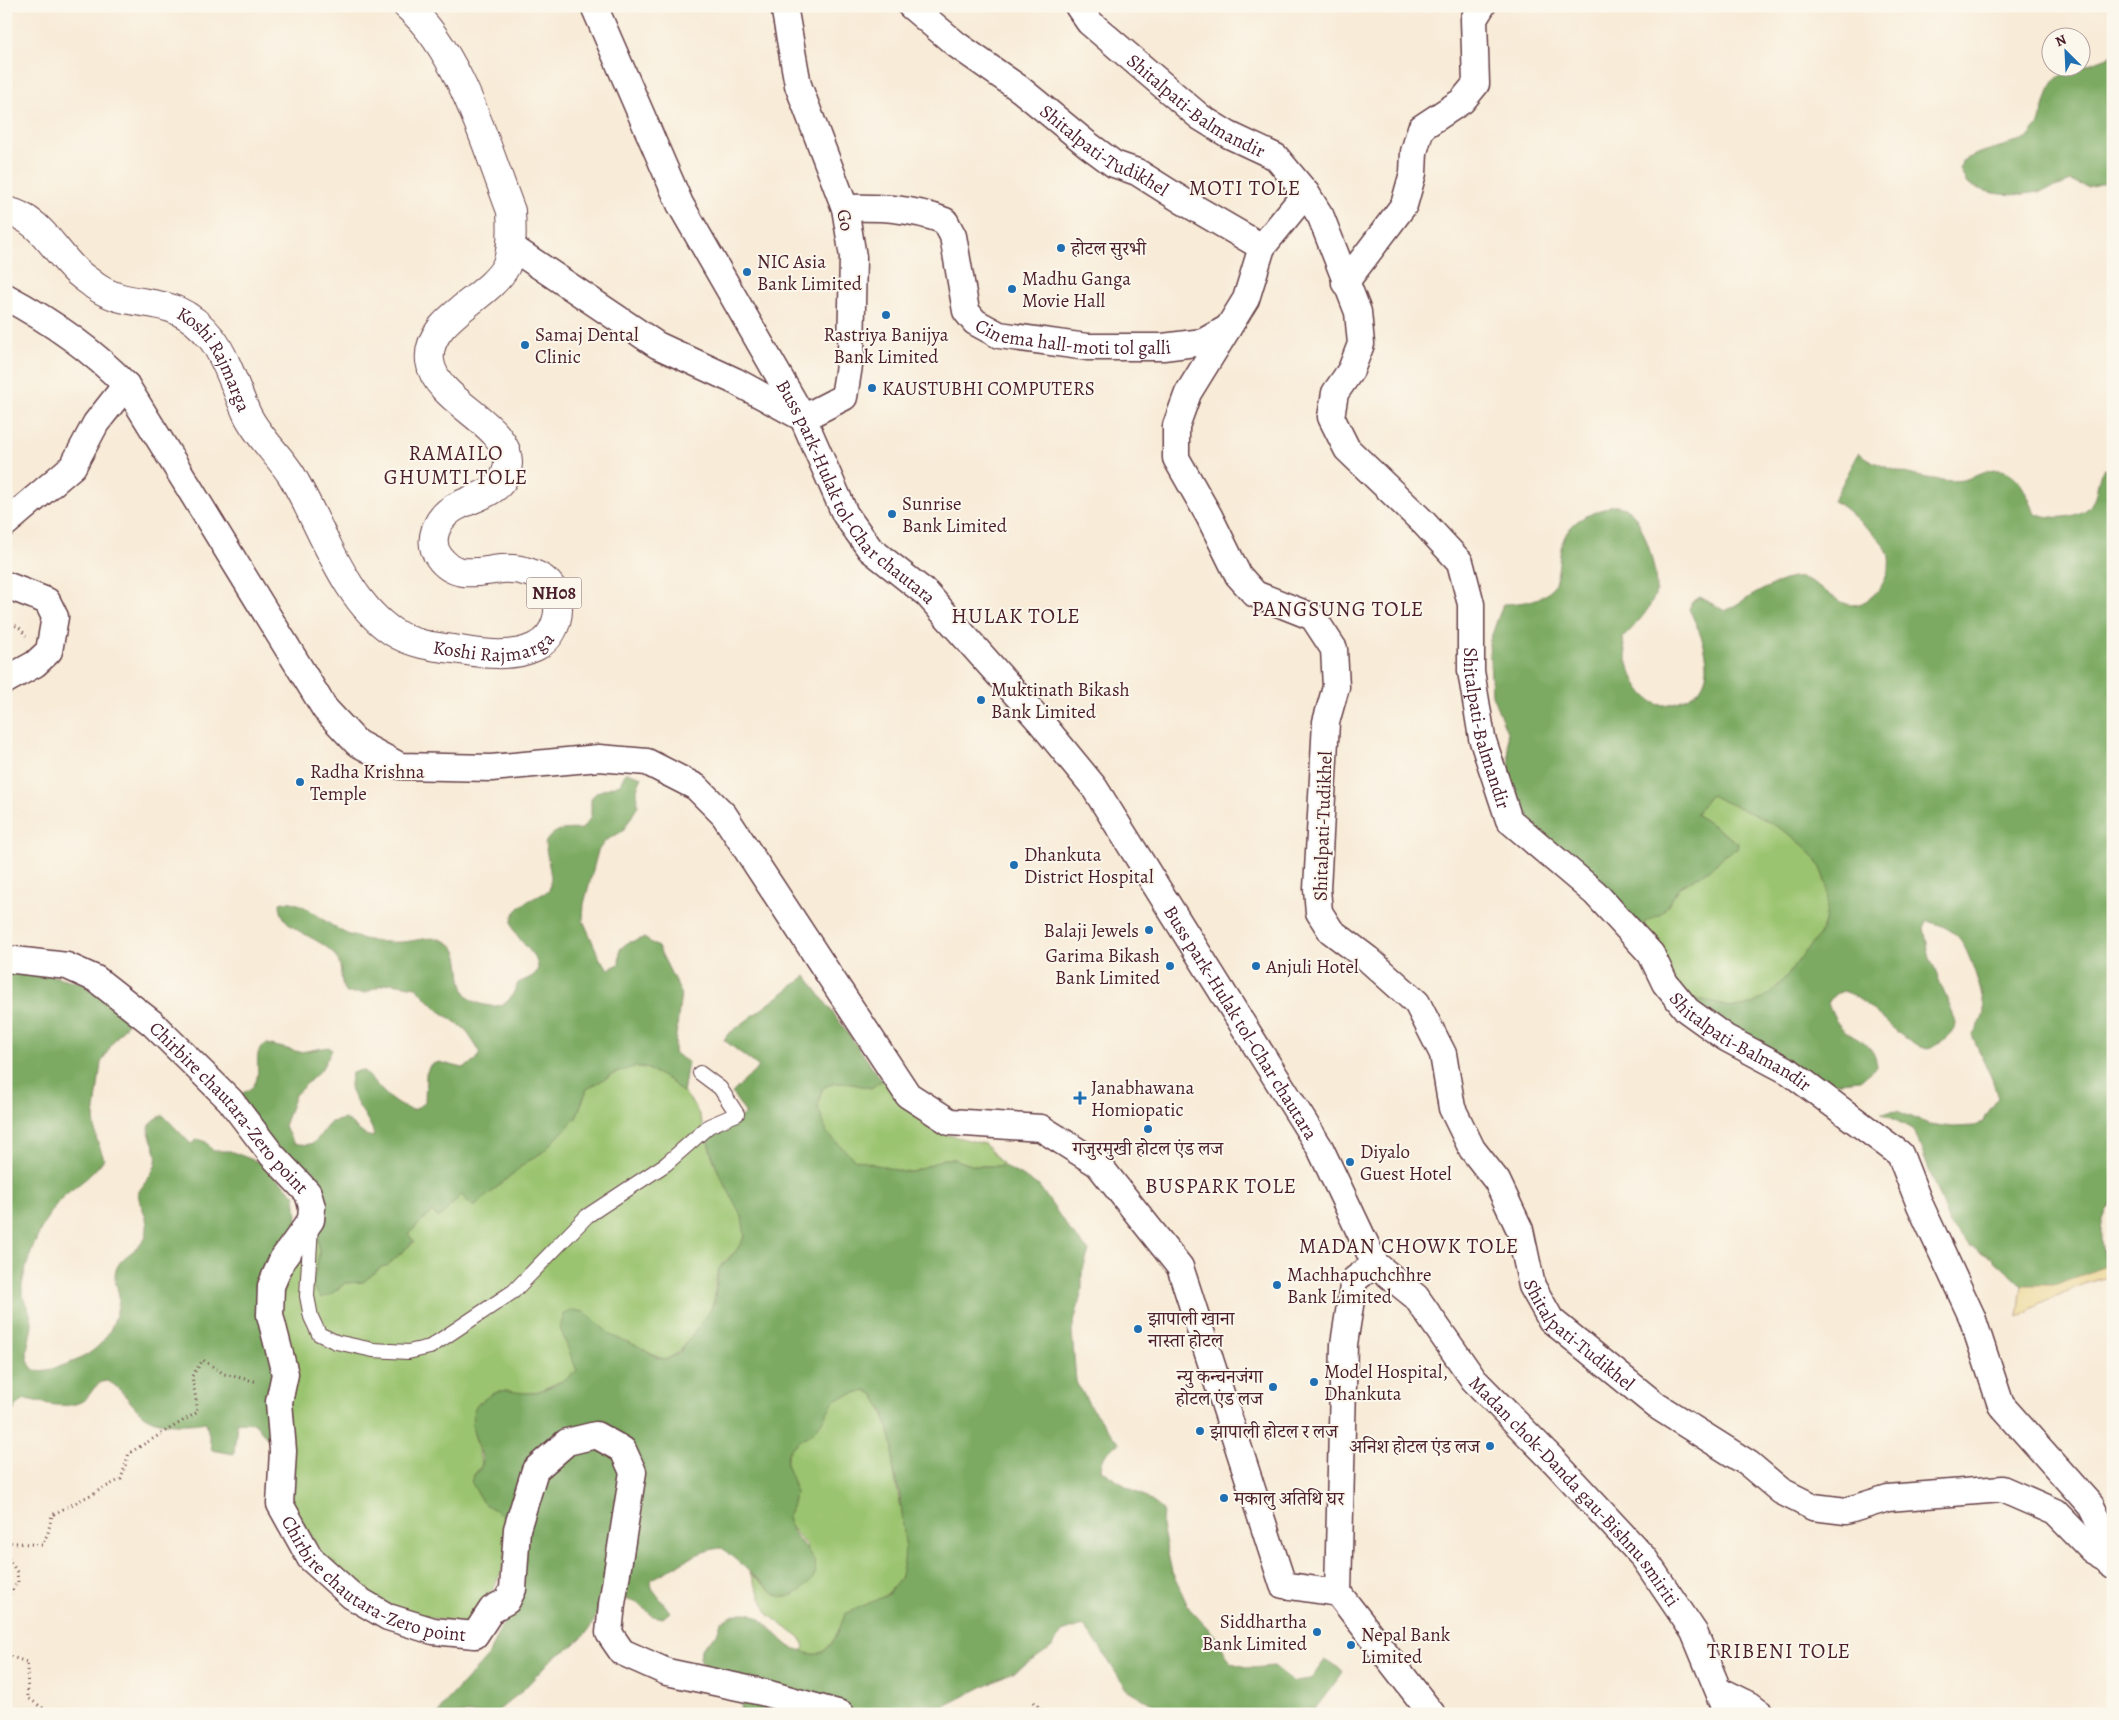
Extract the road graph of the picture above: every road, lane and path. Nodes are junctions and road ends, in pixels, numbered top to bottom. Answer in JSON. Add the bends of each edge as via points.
{"nodes":[{"id":1,"x":407,"y":6,"type":"edge"},
{"id":2,"x":594,"y":6,"type":"edge"},
{"id":3,"x":784,"y":6,"type":"edge"},
{"id":4,"x":911,"y":6,"type":"edge"},
{"id":5,"x":1078,"y":6,"type":"edge"},
{"id":6,"x":1482,"y":6,"type":"edge"},
{"id":7,"x":1306,"y":193,"type":"junction"},
{"id":8,"x":845,"y":208,"type":"junction"},
{"id":9,"x":6,"y":210,"type":"edge"},
{"id":10,"x":510,"y":246,"type":"junction"},
{"id":11,"x":1262,"y":247,"type":"junction"},
{"id":12,"x":1345,"y":283,"type":"junction"},
{"id":13,"x":6,"y":297,"type":"edge"},
{"id":14,"x":1229,"y":327,"type":"junction"},
{"id":15,"x":126,"y":385,"type":"junction"},
{"id":16,"x":803,"y":418,"type":"junction"},
{"id":17,"x":6,"y":523,"type":"edge"},
{"id":18,"x":6,"y":585,"type":"edge"},
{"id":19,"x":6,"y":680,"type":"edge"},
{"id":20,"x":6,"y":959,"type":"edge"},
{"id":21,"x":700,"y":1073,"type":"dead end"},
{"id":22,"x":311,"y":1220,"type":"junction"},
{"id":23,"x":1375,"y":1264,"type":"junction"},
{"id":24,"x":279,"y":1402,"type":"junction"},
{"id":25,"x":6,"y":1542,"type":"edge"},
{"id":26,"x":6,"y":1554,"type":"edge"},
{"id":27,"x":2112,"y":1564,"type":"edge"},
{"id":28,"x":1338,"y":1593,"type":"junction"},
{"id":29,"x":6,"y":1599,"type":"edge"},
{"id":30,"x":6,"y":1654,"type":"edge"},
{"id":31,"x":1034,"y":1702,"type":"dead end"},
{"id":32,"x":1723,"y":1702,"type":"edge"},
{"id":33,"x":52,"y":1714,"type":"edge"},
{"id":34,"x":841,"y":1714,"type":"edge"},
{"id":35,"x":1046,"y":1714,"type":"edge"},
{"id":36,"x":1432,"y":1714,"type":"edge"},
{"id":37,"x":1762,"y":1714,"type":"edge"}],
"edges":[{"from":1,"to":10,"type":"main road","name":"Koshi Rajmarga","number":"NH08","via":[[420,18],[456,70],[511,211]]},
{"from":2,"to":16,"type":"street","name":"Buss park-Hulak tol-Char chautara","via":[[680,204]]},
{"from":3,"to":8,"type":"street","name":"Go","via":[[798,85]]},
{"from":4,"to":11,"type":"street","name":"Shitalpati-Tudikhel","via":[[957,45],[1020,89],[1114,164],[1137,172]]},
{"from":5,"to":7,"type":"street","name":"Shitalpati-Balmandir","via":[[1089,22],[1200,117],[1228,135],[1276,157]]},
{"from":6,"to":12,"type":"street","via":[[1474,19],[1476,84],[1462,101],[1421,128],[1404,205]]},
{"from":7,"to":11,"type":"street"},
{"from":7,"to":12,"type":"street","name":"Shitalpati-Balmandir","via":[[1321,217]]},
{"from":8,"to":14,"type":"street","name":"Cinema hall-moti tol galli","via":[[891,207],[946,221],[953,236],[966,311],[975,322],[999,335],[1087,347],[1163,348],[1204,342]]},
{"from":8,"to":16,"type":"street","name":"Go","via":[[854,257],[851,353],[844,397]]},
{"from":9,"to":10,"type":"main road","name":"Koshi Rajmarga","number":"NH08","via":[[34,224],[74,269],[99,289],[126,299],[159,303],[192,318],[214,341],[249,419],[291,475],[344,576],[369,611],[394,632],[423,645],[477,653],[511,654],[537,647],[552,634],[559,616],[551,586],[540,578],[523,570],[501,569],[471,574],[455,570],[441,560],[434,549],[434,532],[443,518],[453,508],[484,496],[504,479],[508,461],[493,432],[436,377],[430,360],[432,346],[440,328],[506,266]]},
{"from":10,"to":16,"type":"street","via":[[657,345],[735,380]]},
{"from":11,"to":14,"type":"street","name":"Shitalpati-Tudikhel","via":[[1246,299]]},
{"from":12,"to":27,"type":"street","name":"Shitalpati-Balmandir","via":[[1358,312],[1361,344],[1351,370],[1335,393],[1330,417],[1347,449],[1460,562],[1471,604],[1471,671],[1482,738],[1509,820],[1596,893],[1651,954],[1665,983],[1687,1010],[1726,1038],[1790,1072],[1900,1154],[1972,1317],[2000,1405],[2090,1506],[2101,1526]]},
{"from":13,"to":15,"type":"street","via":[[56,326],[100,358]]},
{"from":14,"to":27,"type":"street","name":"Shitalpati-Tudikhel","via":[[1188,393],[1176,426],[1176,458],[1238,575],[1255,594],[1312,617],[1334,649],[1336,687],[1326,722],[1316,890],[1318,912],[1331,931],[1368,959],[1417,1004],[1443,1054],[1452,1108],[1472,1149],[1497,1181],[1520,1230],[1532,1286],[1551,1320],[1657,1406],[1749,1464],[1781,1492],[1813,1508],[1846,1511],[1888,1498],[2002,1489],[2055,1512],[2092,1550]]},
{"from":15,"to":17,"type":"street","via":[[96,423],[73,466]]},
{"from":15,"to":28,"type":"street","via":[[325,709],[357,743],[400,766],[491,768],[599,758],[647,762],[696,787],[724,815],[908,1095],[950,1122],[1041,1128],[1098,1164],[1180,1267],[1283,1585]]},
{"from":16,"to":23,"type":"street","name":"Buss park-Hulak tol-Char chautara","via":[[845,514],[870,549],[927,594],[1094,787],[1320,1148]]},
{"from":18,"to":19,"type":"street","via":[[47,601],[55,617],[50,650],[35,664]]},
{"from":20,"to":22,"type":"street","name":"Chirbire chautara-Zero point","via":[[67,966],[96,979],[152,1024],[230,1100],[272,1155],[308,1192]]},
{"from":21,"to":22,"type":"lane","via":[[720,1088],[737,1114],[709,1126],[666,1164],[587,1216],[514,1290],[430,1347],[408,1352],[373,1350],[336,1342],[319,1334],[306,1296]]},
{"from":22,"to":24,"type":"street","name":"Chirbire chautara-Zero point","via":[[282,1260],[271,1286],[270,1315],[285,1374]]},
{"from":23,"to":28,"type":"street","via":[[1354,1280],[1344,1344]]},
{"from":23,"to":32,"type":"street","name":"Madan chok-Danda gau-Bishnu smiriti","via":[[1416,1297],[1474,1380],[1644,1558],[1694,1632]]},
{"from":24,"to":25,"type":"path","via":[[274,1382],[250,1382],[224,1374],[203,1360],[192,1376],[198,1412],[129,1453],[121,1479],[52,1515],[42,1544]]},
{"from":24,"to":34,"type":"street","name":"Chirbire chautara-Zero point","via":[[283,1451],[280,1504],[310,1558],[352,1596],[388,1618],[433,1631],[475,1635],[492,1609],[507,1601],[513,1589],[517,1529],[536,1470],[567,1442],[596,1435],[623,1450],[633,1472],[609,1633],[622,1652],[667,1672],[762,1692]]},
{"from":26,"to":29,"type":"path","via":[[18,1582]]},
{"from":28,"to":36,"type":"street"},
{"from":30,"to":33,"type":"path","via":[[27,1662],[28,1698]]},
{"from":31,"to":35,"type":"path"},
{"from":32,"to":37,"type":"street","via":[[1750,1704]]}]}
